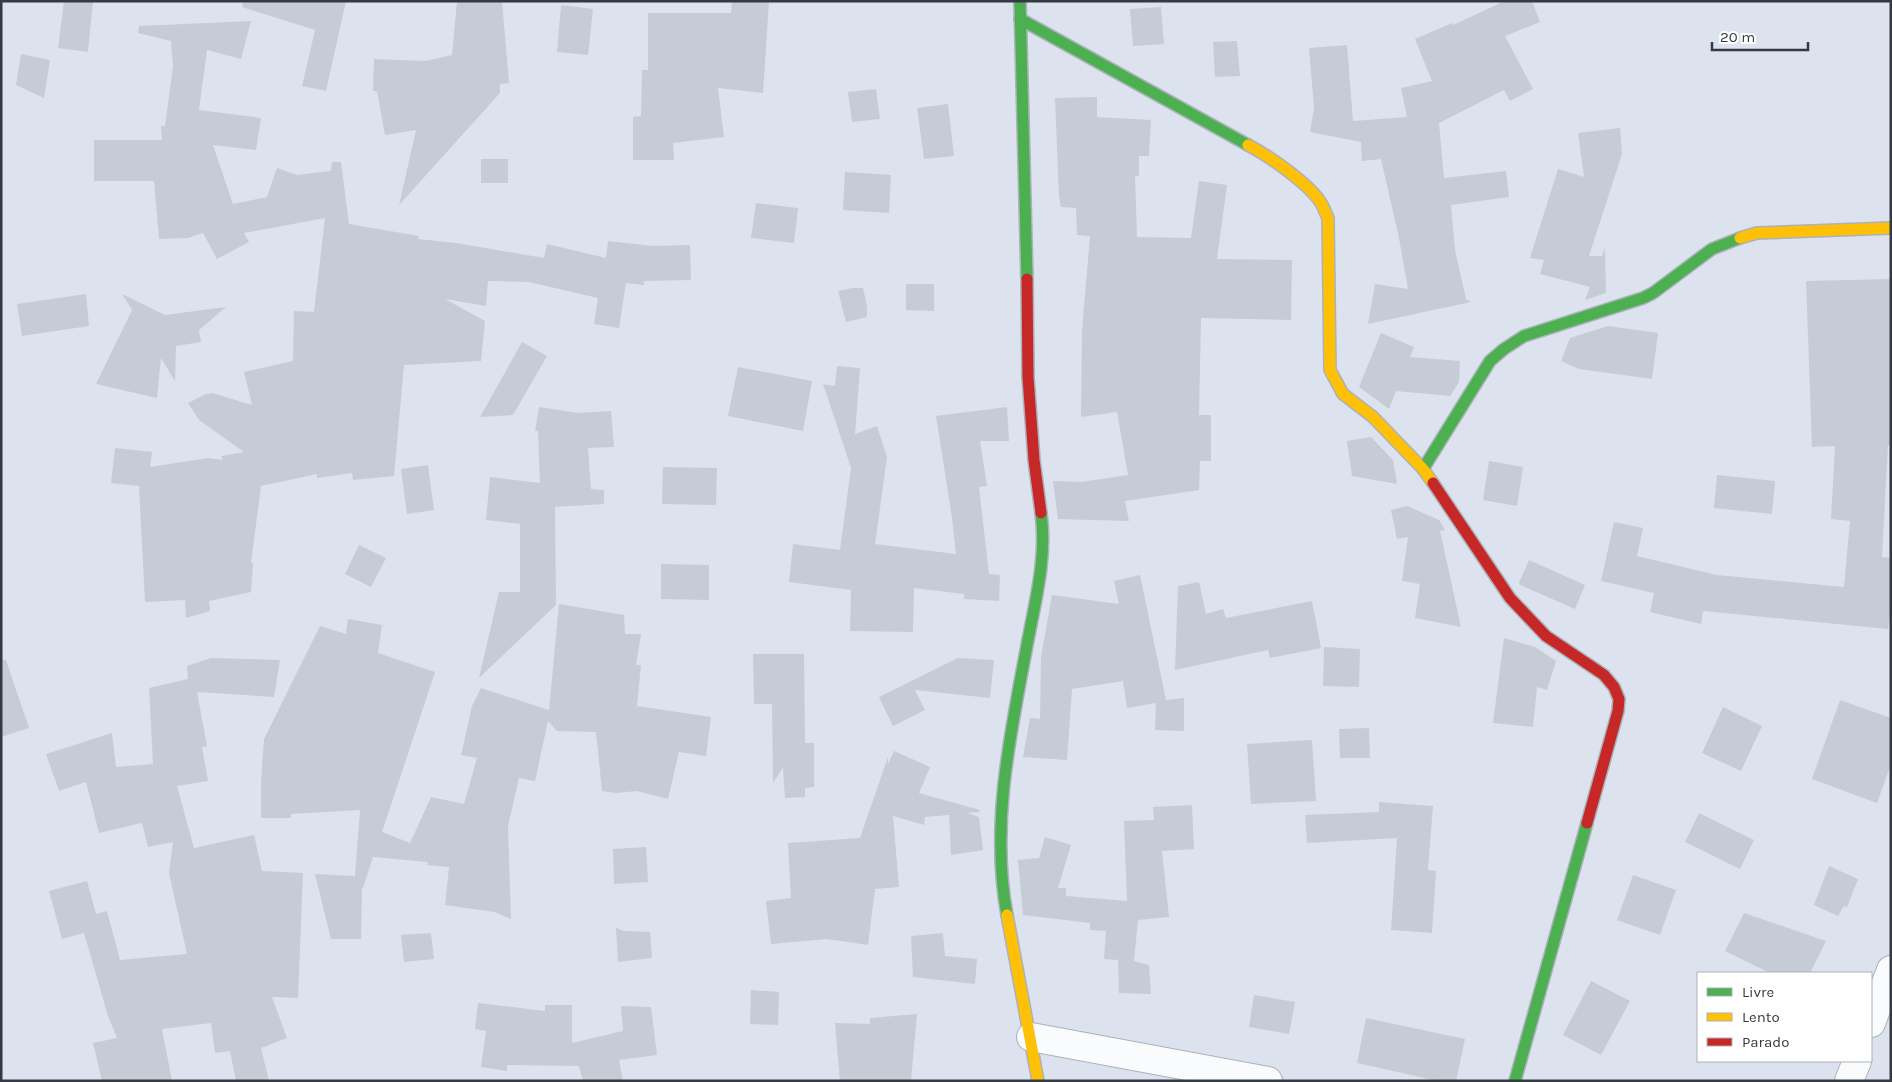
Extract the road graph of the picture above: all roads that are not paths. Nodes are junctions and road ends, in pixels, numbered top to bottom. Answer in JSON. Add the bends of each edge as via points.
{"nodes":[{"id":1,"x":1020,"y":1,"type":"edge"},
{"id":2,"x":1020,"y":19,"type":"junction"},
{"id":3,"x":1891,"y":228,"type":"edge"},
{"id":4,"x":1423,"y":469,"type":"junction"},
{"id":5,"x":1891,"y":970,"type":"edge"},
{"id":6,"x":1872,"y":1020,"type":"edge"},
{"id":7,"x":1031,"y":1037,"type":"junction"},
{"id":8,"x":1857,"y":1062,"type":"edge"},
{"id":9,"x":1038,"y":1081,"type":"edge"},
{"id":10,"x":1268,"y":1081,"type":"edge"},
{"id":11,"x":1515,"y":1081,"type":"edge"},
{"id":12,"x":1849,"y":1081,"type":"edge"}],
"edges":[{"from":1,"to":2,"type":"street"},
{"from":2,"to":4,"type":"street","via":[[1261,152],[1320,201],[1328,218],[1330,370],[1343,394],[1373,417]]},
{"from":2,"to":7,"type":"street","via":[[1028,377],[1044,544],[1007,755],[1000,836],[1006,907]]},
{"from":3,"to":4,"type":"street","via":[[1757,234],[1735,239],[1712,249],[1643,298],[1524,336],[1490,361]]},
{"from":4,"to":11,"type":"street","via":[[1510,598],[1546,636],[1604,675],[1614,686],[1618,699],[1618,711]]},
{"from":5,"to":6,"type":"street"},
{"from":7,"to":9,"type":"street"},
{"from":7,"to":10,"type":"street"},
{"from":8,"to":12,"type":"street"}]}
